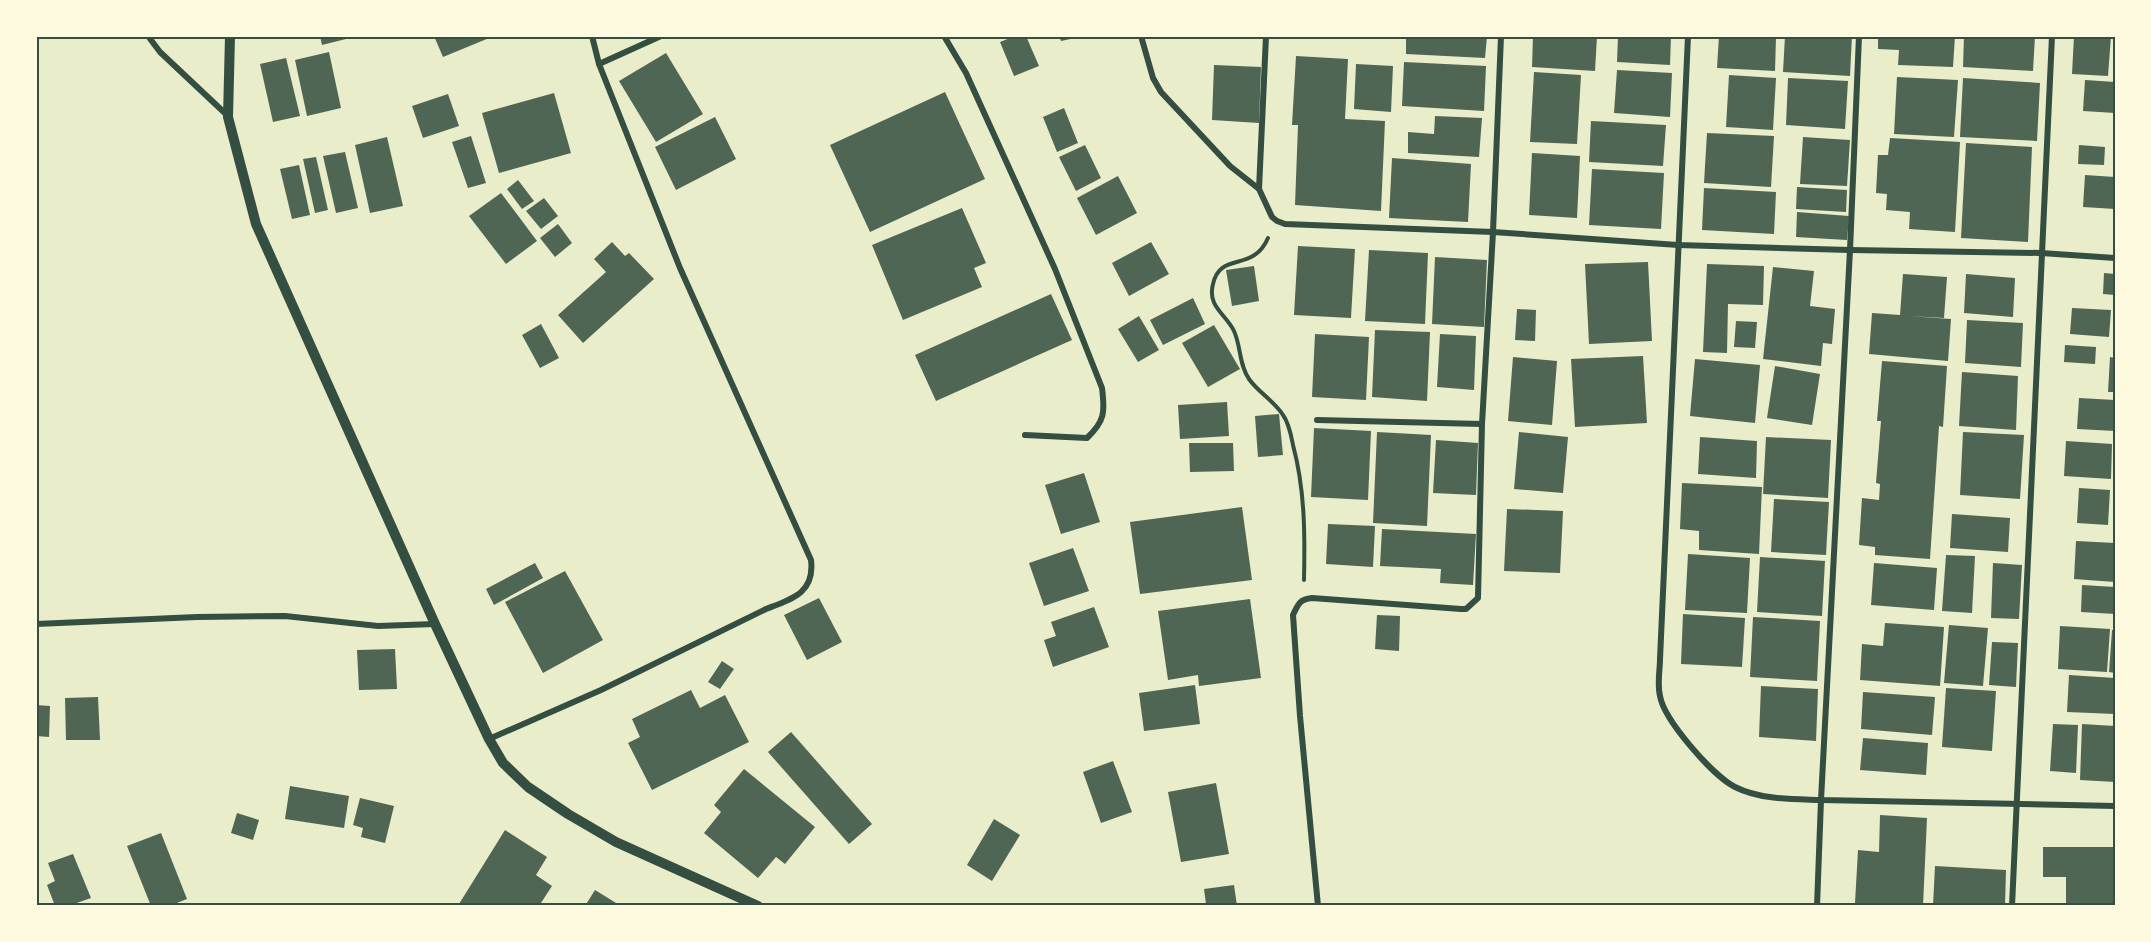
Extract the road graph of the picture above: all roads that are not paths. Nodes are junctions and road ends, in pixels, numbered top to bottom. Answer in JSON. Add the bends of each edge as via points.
{"nodes":[{"id":1,"x":148,"y":36,"type":"edge"},
{"id":2,"x":230,"y":36,"type":"edge"},
{"id":3,"x":592,"y":36,"type":"edge"},
{"id":4,"x":661,"y":36,"type":"edge"},
{"id":5,"x":944,"y":36,"type":"edge"},
{"id":6,"x":1141,"y":36,"type":"edge"},
{"id":7,"x":1266,"y":36,"type":"edge"},
{"id":8,"x":1501,"y":36,"type":"edge"},
{"id":9,"x":1688,"y":36,"type":"edge"},
{"id":10,"x":1859,"y":36,"type":"edge"},
{"id":11,"x":2052,"y":36,"type":"edge"},
{"id":12,"x":599,"y":64,"type":"junction"},
{"id":13,"x":228,"y":117,"type":"junction"},
{"id":14,"x":1259,"y":189,"type":"junction"},
{"id":15,"x":1493,"y":232,"type":"junction"},
{"id":16,"x":1678,"y":245,"type":"junction"},
{"id":17,"x":1850,"y":250,"type":"junction"},
{"id":18,"x":2041,"y":253,"type":"junction"},
{"id":19,"x":2115,"y":258,"type":"edge"},
{"id":20,"x":1317,"y":420,"type":"dead end"},
{"id":21,"x":1482,"y":424,"type":"junction"},
{"id":22,"x":1025,"y":435,"type":"dead end"},
{"id":23,"x":36,"y":624,"type":"edge"},
{"id":24,"x":435,"y":624,"type":"junction"},
{"id":25,"x":489,"y":739,"type":"junction"},
{"id":26,"x":1821,"y":800,"type":"junction"},
{"id":27,"x":2017,"y":803,"type":"junction"},
{"id":28,"x":2115,"y":806,"type":"edge"},
{"id":29,"x":758,"y":906,"type":"edge"},
{"id":30,"x":1318,"y":906,"type":"edge"},
{"id":31,"x":1817,"y":906,"type":"edge"},
{"id":32,"x":2012,"y":906,"type":"edge"}],
"edges":[{"from":1,"to":13,"type":"street"},
{"from":2,"to":13,"type":"street"},
{"from":3,"to":12,"type":"street"},
{"from":4,"to":12,"type":"street"},
{"from":5,"to":22,"type":"street","via":[[966,73],[1045,248],[1102,388],[1104,408],[1098,427],[1087,438]]},
{"from":6,"to":14,"type":"street","via":[[1161,92],[1230,166]]},
{"from":7,"to":14,"type":"street"},
{"from":8,"to":15,"type":"street"},
{"from":9,"to":16,"type":"street"},
{"from":10,"to":17,"type":"street"},
{"from":11,"to":18,"type":"street"},
{"from":12,"to":25,"type":"street","via":[[680,268],[811,560],[813,573],[809,583],[786,601]]},
{"from":13,"to":24,"type":"street","via":[[256,224]]},
{"from":14,"to":15,"type":"street","via":[[1272,217],[1298,225]]},
{"from":15,"to":16,"type":"street"},
{"from":15,"to":21,"type":"street"},
{"from":16,"to":17,"type":"street"},
{"from":16,"to":26,"type":"street","via":[[1660,697],[1672,721],[1697,754],[1736,788],[1772,798]]},
{"from":17,"to":18,"type":"street"},
{"from":17,"to":26,"type":"street"},
{"from":18,"to":19,"type":"street"},
{"from":18,"to":27,"type":"street"},
{"from":20,"to":21,"type":"street"},
{"from":21,"to":30,"type":"street","via":[[1478,598],[1467,609],[1304,599],[1293,615]]},
{"from":23,"to":24,"type":"street","via":[[274,616],[378,626]]},
{"from":24,"to":25,"type":"street"},
{"from":25,"to":29,"type":"street","via":[[503,763],[528,787],[568,814],[616,842]]},
{"from":26,"to":27,"type":"street"},
{"from":26,"to":31,"type":"street"},
{"from":27,"to":28,"type":"street"},
{"from":27,"to":32,"type":"street"}]}
